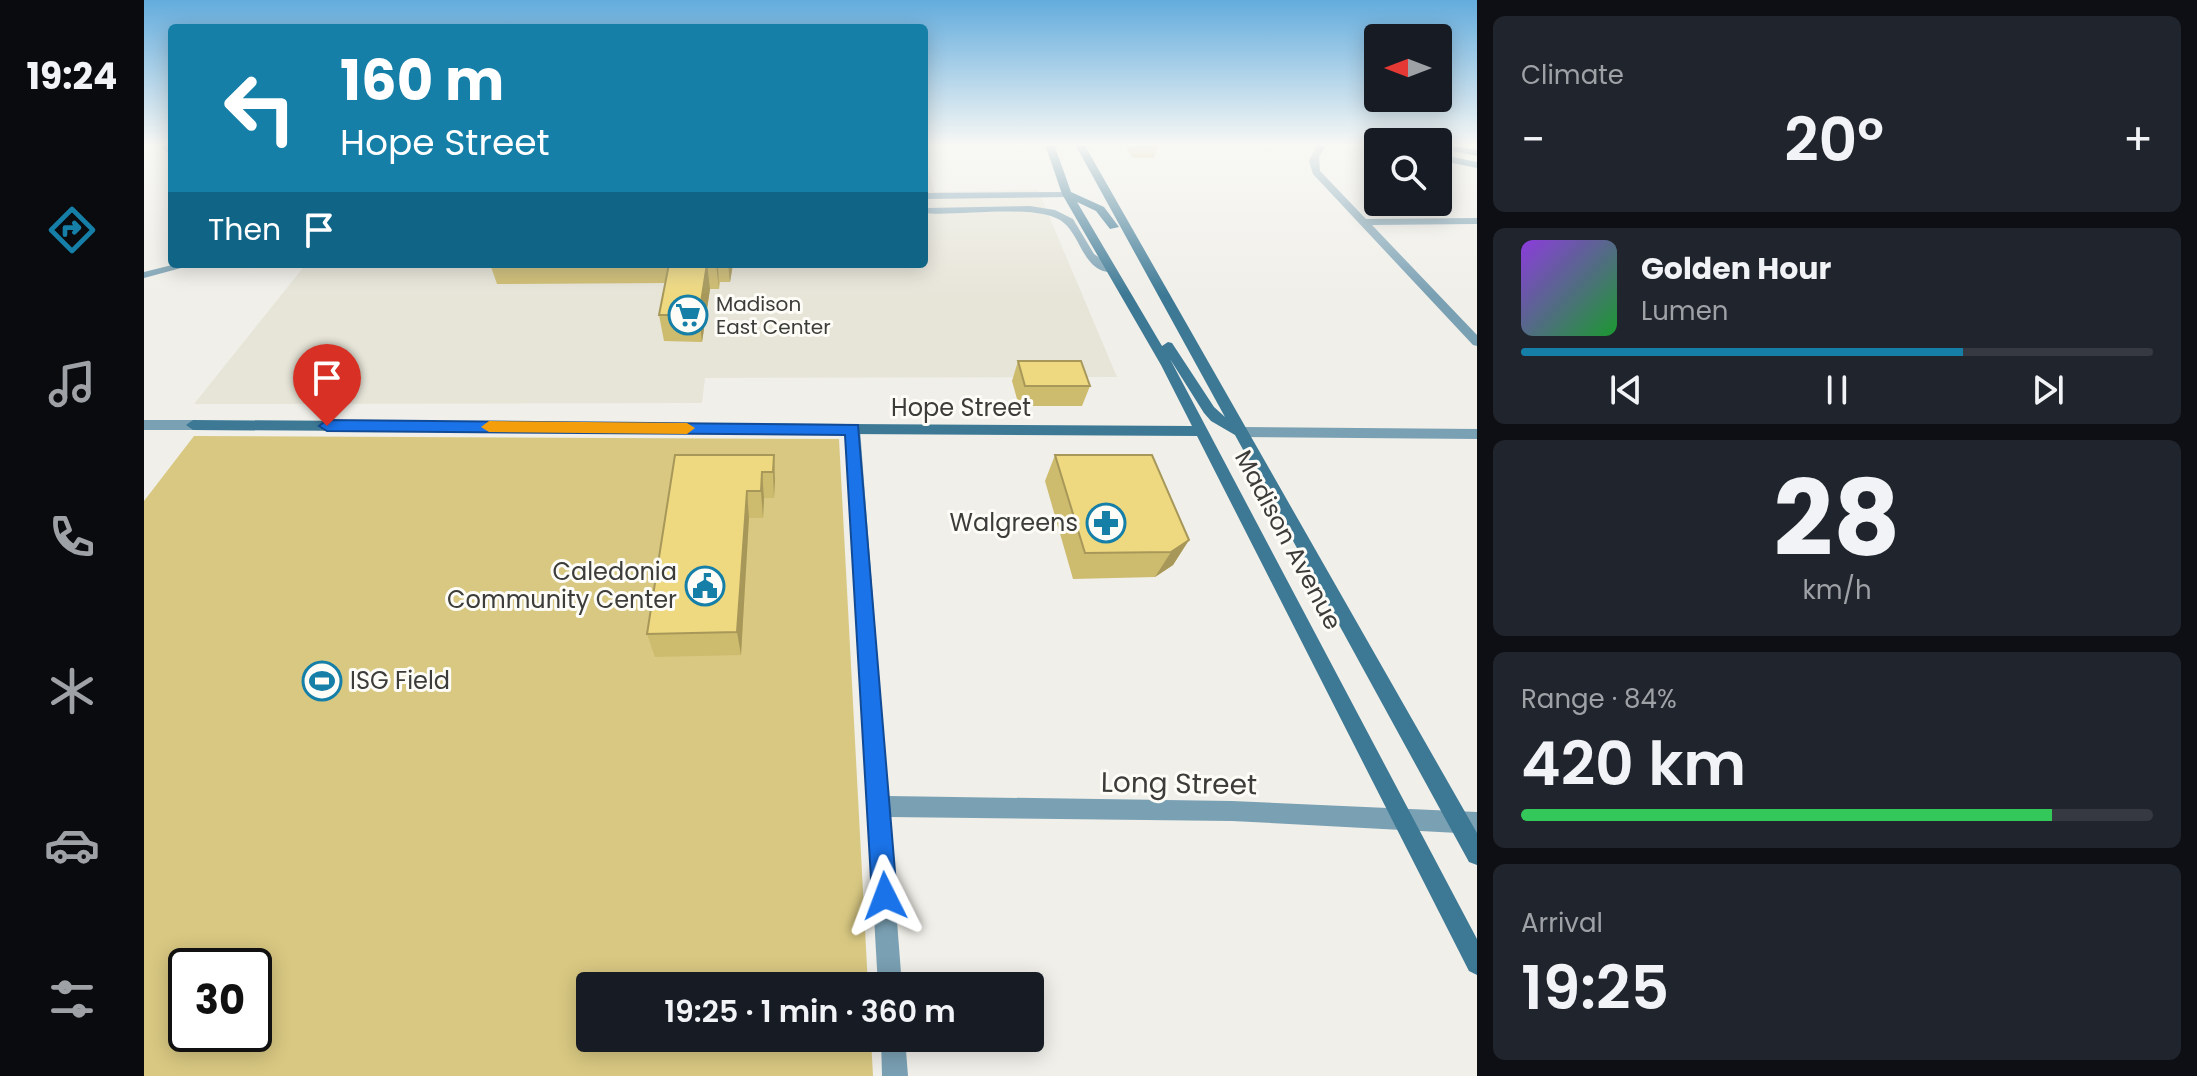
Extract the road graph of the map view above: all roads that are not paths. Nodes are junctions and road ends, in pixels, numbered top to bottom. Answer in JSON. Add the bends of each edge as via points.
{"nodes":[{"id":1,"x":1057,"y":194,"type":"edge"},
{"id":2,"x":1067,"y":194,"type":"joint"},
{"id":3,"x":1109,"y":194,"type":"edge"},
{"id":4,"x":1336,"y":194,"type":"edge"},
{"id":5,"x":928,"y":197,"type":"edge"},
{"id":6,"x":928,"y":212,"type":"edge"},
{"id":7,"x":1477,"y":221,"type":"edge"},
{"id":8,"x":1361,"y":222,"type":"junction"},
{"id":9,"x":173,"y":268,"type":"edge"},
{"id":10,"x":1110,"y":270,"type":"junction"},
{"id":11,"x":144,"y":275,"type":"edge"},
{"id":12,"x":1137,"y":313,"type":"junction"},
{"id":13,"x":1180,"y":329,"type":"junction"},
{"id":14,"x":1477,"y":342,"type":"edge"},
{"id":15,"x":144,"y":425,"type":"edge"},
{"id":16,"x":193,"y":425,"type":"joint"},
{"id":17,"x":853,"y":429,"type":"junction"},
{"id":18,"x":1201,"y":431,"type":"junction"},
{"id":19,"x":1240,"y":432,"type":"junction"},
{"id":20,"x":1477,"y":434,"type":"edge"},
{"id":21,"x":879,"y":806,"type":"junction"},
{"id":22,"x":1404,"y":819,"type":"junction"},
{"id":23,"x":1468,"y":823,"type":"edge"},
{"id":24,"x":1477,"y":854,"type":"edge"},
{"id":25,"x":1477,"y":963,"type":"edge"},
{"id":26,"x":889,"y":972,"type":"edge"},
{"id":27,"x":894,"y":1052,"type":"edge"},
{"id":28,"x":895,"y":1076,"type":"edge"}],
"edges":[{"from":1,"to":5,"type":"street"},
{"from":2,"to":10,"type":"main road","name":"Madison Avenue"},
{"from":2,"to":13,"type":"main road","via":[[1106,215]]},
{"from":3,"to":13,"type":"main road","name":"Madison Avenue"},
{"from":4,"to":8,"type":"street"},
{"from":6,"to":10,"type":"street","via":[[1051,212],[1069,221],[1090,256]]},
{"from":7,"to":8,"type":"street"},
{"from":8,"to":14,"type":"street"},
{"from":9,"to":11,"type":"street"},
{"from":10,"to":12,"type":"main road","name":"Madison Avenue"},
{"from":12,"to":18,"type":"main road","name":"Madison Avenue"},
{"from":12,"to":19,"type":"main road","via":[[1168,346],[1209,410]]},
{"from":13,"to":19,"type":"main road","name":"Madison Avenue"},
{"from":15,"to":16,"type":"street","name":"Hope Street"},
{"from":16,"to":17,"type":"main road","name":"Hope Street"},
{"from":17,"to":18,"type":"main road","name":"Hope Street"},
{"from":17,"to":21,"type":"street"},
{"from":18,"to":22,"type":"main road","name":"Madison Avenue"},
{"from":19,"to":20,"type":"street"},
{"from":19,"to":23,"type":"main road","name":"Madison Avenue"},
{"from":21,"to":22,"type":"street","name":"Long Street"},
{"from":21,"to":26,"type":"street"},
{"from":22,"to":23,"type":"street","name":"Long Street"},
{"from":22,"to":25,"type":"main road","name":"Madison Avenue"},
{"from":23,"to":24,"type":"main road","name":"Madison Avenue"},
{"from":27,"to":28,"type":"street"}]}
